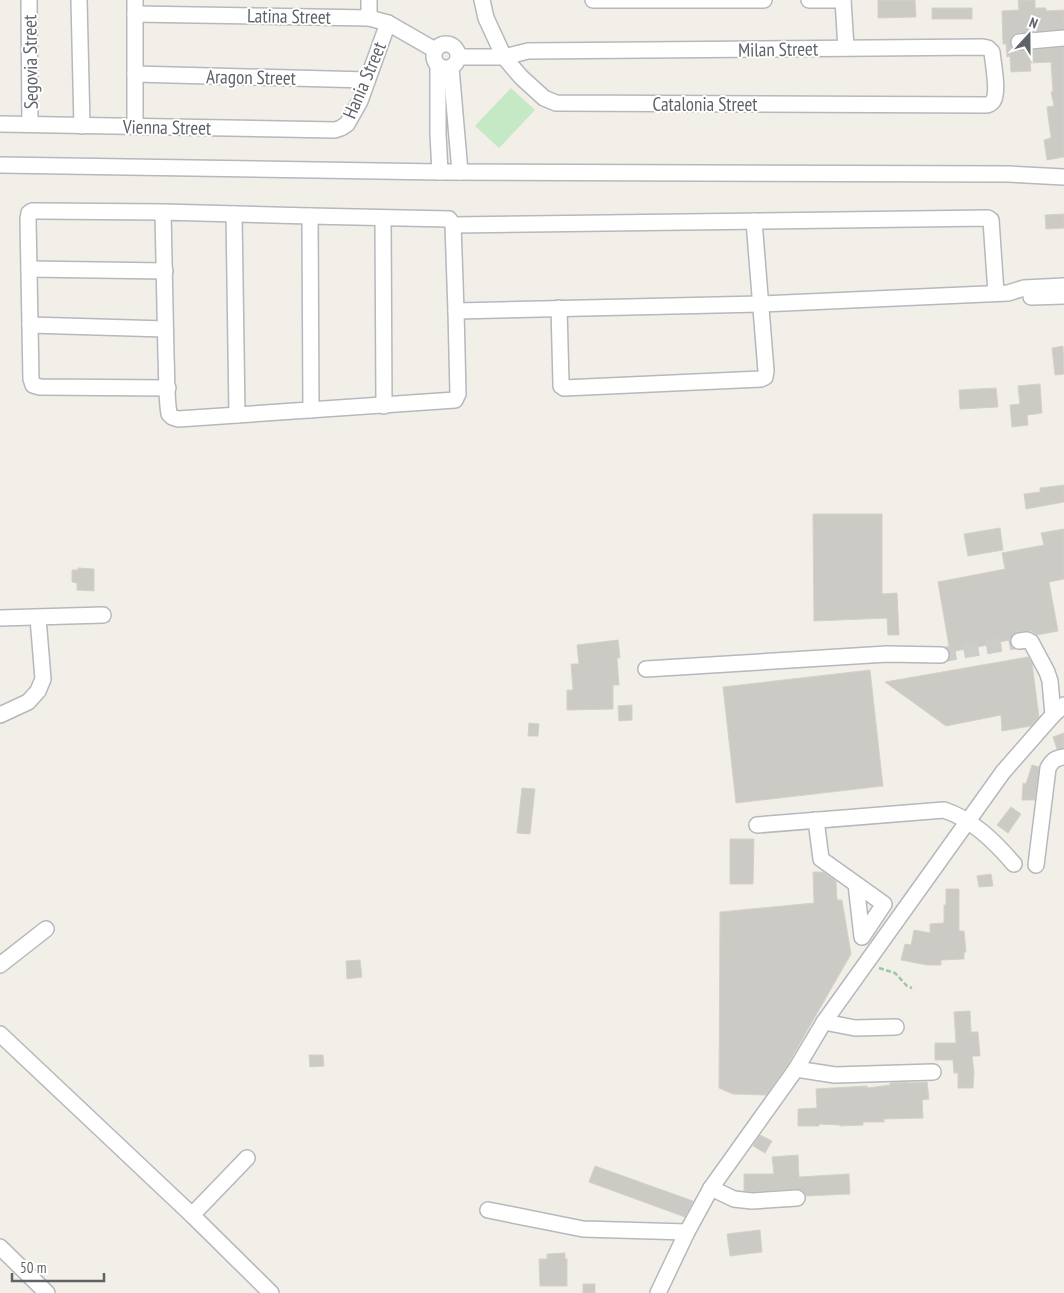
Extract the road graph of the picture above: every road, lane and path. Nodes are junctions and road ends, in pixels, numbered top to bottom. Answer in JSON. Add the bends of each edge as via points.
{"nodes":[{"id":1,"x":29,"y":0,"type":"edge"},
{"id":2,"x":79,"y":0,"type":"edge"},
{"id":3,"x":369,"y":0,"type":"edge"},
{"id":4,"x":482,"y":0,"type":"edge"},
{"id":5,"x":593,"y":0,"type":"edge"},
{"id":6,"x":604,"y":0,"type":"edge"},
{"id":7,"x":655,"y":0,"type":"edge"},
{"id":8,"x":764,"y":0,"type":"edge"},
{"id":9,"x":809,"y":0,"type":"edge"},
{"id":10,"x":842,"y":0,"type":"edge"},
{"id":11,"x":135,"y":7,"type":"edge"},
{"id":12,"x":369,"y":18,"type":"junction"},
{"id":13,"x":388,"y":23,"type":"junction"},
{"id":14,"x":1064,"y":38,"type":"edge"},
{"id":15,"x":1019,"y":42,"type":"dead end"},
{"id":16,"x":846,"y":48,"type":"junction"},
{"id":17,"x":435,"y":50,"type":"junction"},
{"id":18,"x":504,"y":58,"type":"junction"},
{"id":19,"x":449,"y":64,"type":"junction"},
{"id":20,"x":135,"y":74,"type":"junction"},
{"id":21,"x":367,"y":80,"type":"junction"},
{"id":22,"x":987,"y":105,"type":"joint"},
{"id":23,"x":455,"y":119,"type":"junction"},
{"id":24,"x":438,"y":120,"type":"junction"},
{"id":25,"x":0,"y":124,"type":"edge"},
{"id":26,"x":30,"y":124,"type":"junction"},
{"id":27,"x":82,"y":126,"type":"junction"},
{"id":28,"x":135,"y":126,"type":"junction"},
{"id":29,"x":334,"y":130,"type":"joint"},
{"id":30,"x":439,"y":149,"type":"junction"},
{"id":31,"x":458,"y":149,"type":"junction"},
{"id":32,"x":0,"y":165,"type":"edge"},
{"id":33,"x":440,"y":172,"type":"junction"},
{"id":34,"x":460,"y":172,"type":"junction"},
{"id":35,"x":1064,"y":176,"type":"edge"},
{"id":36,"x":164,"y":212,"type":"junction"},
{"id":37,"x":234,"y":214,"type":"junction"},
{"id":38,"x":310,"y":216,"type":"junction"},
{"id":39,"x":383,"y":218,"type":"junction"},
{"id":40,"x":754,"y":221,"type":"junction"},
{"id":41,"x":453,"y":225,"type":"junction"},
{"id":42,"x":29,"y":269,"type":"junction"},
{"id":43,"x":165,"y":271,"type":"junction"},
{"id":44,"x":1064,"y":286,"type":"edge"},
{"id":45,"x":1002,"y":293,"type":"junction"},
{"id":46,"x":1064,"y":296,"type":"edge"},
{"id":47,"x":760,"y":304,"type":"junction"},
{"id":48,"x":559,"y":308,"type":"junction"},
{"id":49,"x":456,"y":310,"type":"junction"},
{"id":50,"x":30,"y":325,"type":"junction"},
{"id":51,"x":165,"y":329,"type":"junction"},
{"id":52,"x":168,"y":388,"type":"junction"},
{"id":53,"x":384,"y":406,"type":"junction"},
{"id":54,"x":310,"y":410,"type":"junction"},
{"id":55,"x":237,"y":415,"type":"junction"},
{"id":56,"x":103,"y":615,"type":"dead end"},
{"id":57,"x":0,"y":618,"type":"edge"},
{"id":58,"x":38,"y":618,"type":"junction"},
{"id":59,"x":1019,"y":641,"type":"tunnel mouth"},
{"id":60,"x":941,"y":655,"type":"tunnel mouth"},
{"id":61,"x":646,"y":670,"type":"dead end"},
{"id":62,"x":1059,"y":710,"type":"edge"},
{"id":63,"x":0,"y":715,"type":"edge"},
{"id":64,"x":1064,"y":757,"type":"edge"},
{"id":65,"x":816,"y":820,"type":"junction"},
{"id":66,"x":968,"y":822,"type":"junction"},
{"id":67,"x":757,"y":825,"type":"dead end"},
{"id":68,"x":1014,"y":864,"type":"dead end"},
{"id":69,"x":1036,"y":865,"type":"dead end"},
{"id":70,"x":856,"y":884,"type":"dead end"},
{"id":71,"x":46,"y":929,"type":"dead end"},
{"id":72,"x":866,"y":964,"type":"junction"},
{"id":73,"x":0,"y":965,"type":"edge"},
{"id":74,"x":912,"y":988,"type":"dead end"},
{"id":75,"x":824,"y":1022,"type":"junction"},
{"id":76,"x":896,"y":1027,"type":"dead end"},
{"id":77,"x":0,"y":1034,"type":"edge"},
{"id":78,"x":796,"y":1069,"type":"junction"},
{"id":79,"x":933,"y":1072,"type":"dead end"},
{"id":80,"x":247,"y":1158,"type":"dead end"},
{"id":81,"x":711,"y":1188,"type":"junction"},
{"id":82,"x":797,"y":1198,"type":"dead end"},
{"id":83,"x":488,"y":1210,"type":"dead end"},
{"id":84,"x":192,"y":1215,"type":"junction"},
{"id":85,"x":687,"y":1232,"type":"junction"},
{"id":86,"x":0,"y":1247,"type":"edge"},
{"id":87,"x":47,"y":1293,"type":"edge"},
{"id":88,"x":271,"y":1293,"type":"edge"},
{"id":89,"x":658,"y":1293,"type":"edge"}],
"edges":[{"from":1,"to":26,"type":"street","name":"Segovia Street"},
{"from":2,"to":27,"type":"street"},
{"from":3,"to":12,"type":"street"},
{"from":4,"to":18,"type":"street","name":"Catalonia Street","via":[[486,18]]},
{"from":5,"to":6,"type":"street"},
{"from":6,"to":7,"type":"street"},
{"from":7,"to":8,"type":"street"},
{"from":9,"to":10,"type":"street"},
{"from":10,"to":16,"type":"street"},
{"from":11,"to":12,"type":"street","name":"Latina Street"},
{"from":11,"to":20,"type":"street"},
{"from":12,"to":13,"type":"street","name":"Latina Street"},
{"from":13,"to":17,"type":"street","name":"Latina Street"},
{"from":13,"to":21,"type":"street","name":"Hania Street"},
{"from":14,"to":15,"type":"street"},
{"from":16,"to":18,"type":"street","name":"Milan Street","via":[[528,51]]},
{"from":16,"to":22,"type":"street","name":"Milan Street","via":[[988,48],[992,52],[996,92],[992,104]]},
{"from":17,"to":19,"type":"street","via":[[434,58]]},
{"from":17,"to":19,"type":"street","via":[[441,44],[450,44],[456,49]]},
{"from":18,"to":19,"type":"street","name":"Milan Street"},
{"from":18,"to":22,"type":"street","name":"Catalonia Street","via":[[544,98],[556,103]]},
{"from":19,"to":23,"type":"street"},
{"from":19,"to":24,"type":"street"},
{"from":20,"to":21,"type":"street","name":"Aragon Street"},
{"from":20,"to":28,"type":"street"},
{"from":21,"to":29,"type":"street","name":"Hania Street","via":[[347,124]]},
{"from":23,"to":24,"type":"street"},
{"from":23,"to":31,"type":"street"},
{"from":24,"to":30,"type":"street"},
{"from":25,"to":26,"type":"street","name":"Vienna Street"},
{"from":26,"to":27,"type":"street","name":"Vienna Street"},
{"from":27,"to":28,"type":"street","name":"Vienna Street"},
{"from":28,"to":29,"type":"street","name":"Vienna Street"},
{"from":30,"to":31,"type":"street"},
{"from":30,"to":33,"type":"street"},
{"from":31,"to":34,"type":"street"},
{"from":32,"to":33,"type":"street"},
{"from":33,"to":34,"type":"street"},
{"from":34,"to":35,"type":"street"},
{"from":36,"to":37,"type":"street"},
{"from":36,"to":42,"type":"street","via":[[32,211],[28,219]]},
{"from":36,"to":43,"type":"street"},
{"from":37,"to":38,"type":"street"},
{"from":37,"to":55,"type":"street"},
{"from":38,"to":39,"type":"street"},
{"from":38,"to":54,"type":"street"},
{"from":39,"to":41,"type":"street","via":[[446,218]]},
{"from":39,"to":53,"type":"street"},
{"from":40,"to":41,"type":"street"},
{"from":40,"to":45,"type":"street","via":[[988,218],[991,220]]},
{"from":40,"to":47,"type":"street"},
{"from":41,"to":49,"type":"street"},
{"from":42,"to":43,"type":"street"},
{"from":42,"to":50,"type":"street"},
{"from":43,"to":51,"type":"street"},
{"from":44,"to":45,"type":"street","via":[[1024,288]]},
{"from":45,"to":46,"type":"street","via":[[1024,297]]},
{"from":45,"to":47,"type":"street"},
{"from":47,"to":48,"type":"street"},
{"from":47,"to":48,"type":"street","via":[[766,371],[761,379],[566,389],[561,383]]},
{"from":48,"to":49,"type":"street"},
{"from":49,"to":53,"type":"street","via":[[455,400]]},
{"from":50,"to":51,"type":"street"},
{"from":50,"to":52,"type":"street","via":[[30,379],[33,385]]},
{"from":51,"to":52,"type":"street"},
{"from":52,"to":55,"type":"street","via":[[169,414],[175,418]]},
{"from":53,"to":54,"type":"street"},
{"from":54,"to":55,"type":"street"},
{"from":56,"to":58,"type":"street"},
{"from":57,"to":58,"type":"street"},
{"from":58,"to":63,"type":"street","via":[[43,679],[28,702]]},
{"from":59,"to":62,"type":"street","via":[[1032,642],[1047,672]]},
{"from":60,"to":61,"type":"street","via":[[887,654]]},
{"from":62,"to":66,"type":"street","via":[[1003,772]]},
{"from":64,"to":69,"type":"street","via":[[1052,761],[1048,768]]},
{"from":65,"to":66,"type":"street","via":[[944,810]]},
{"from":65,"to":67,"type":"street"},
{"from":65,"to":70,"type":"street","via":[[821,859]]},
{"from":66,"to":68,"type":"street","via":[[994,842]]},
{"from":66,"to":72,"type":"street"},
{"from":71,"to":73,"type":"street"},
{"from":72,"to":74,"type":"path","via":[[895,973]]},
{"from":72,"to":75,"type":"street"},
{"from":75,"to":76,"type":"street","via":[[855,1028]]},
{"from":75,"to":78,"type":"street"},
{"from":77,"to":84,"type":"street"},
{"from":78,"to":79,"type":"street","via":[[835,1075]]},
{"from":78,"to":81,"type":"street"},
{"from":80,"to":84,"type":"street"},
{"from":81,"to":82,"type":"street","via":[[734,1199]]},
{"from":81,"to":85,"type":"street"},
{"from":83,"to":85,"type":"street","via":[[583,1229]]},
{"from":84,"to":88,"type":"street"},
{"from":85,"to":89,"type":"street"},
{"from":86,"to":87,"type":"street"}]}
